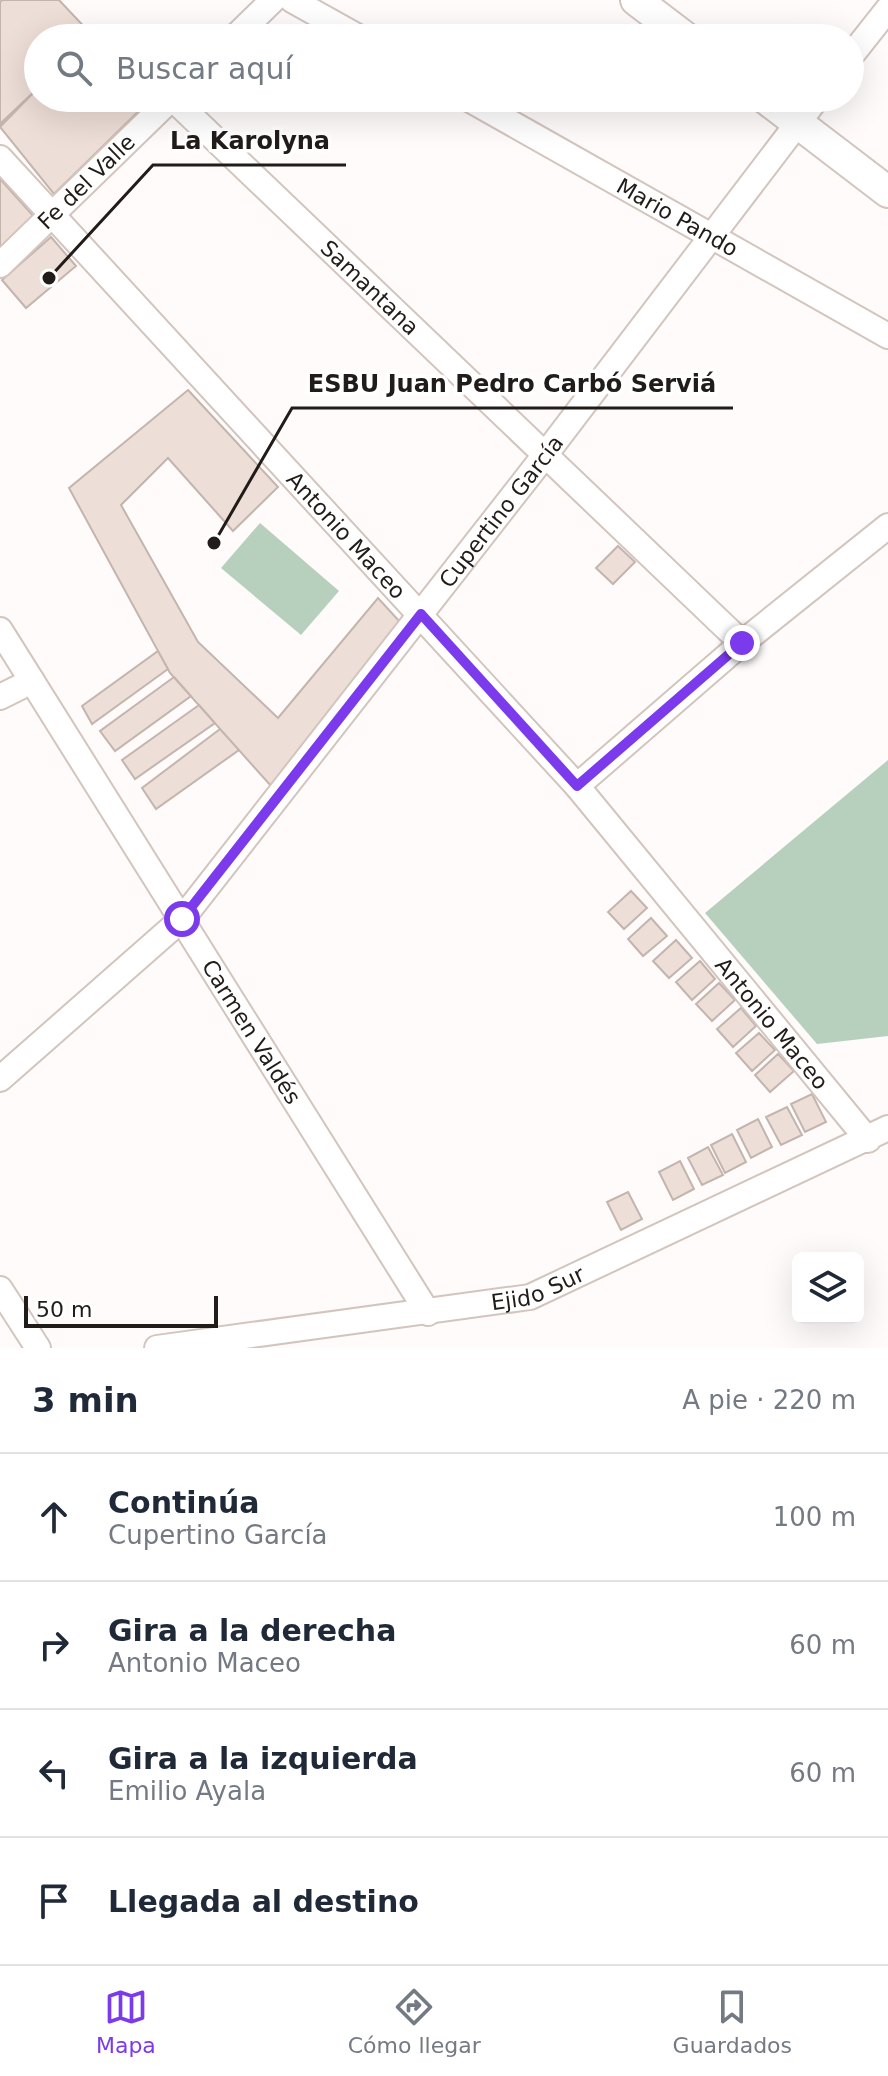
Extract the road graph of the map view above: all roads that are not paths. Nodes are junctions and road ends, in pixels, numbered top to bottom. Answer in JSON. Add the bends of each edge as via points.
{"nodes":[{"id":1,"x":273,"y":0,"type":"edge"},
{"id":2,"x":292,"y":0,"type":"edge"},
{"id":3,"x":636,"y":0,"type":"edge"},
{"id":4,"x":888,"y":9,"type":"edge"},
{"id":5,"x":248,"y":24,"type":"edge"},
{"id":6,"x":335,"y":24,"type":"edge"},
{"id":7,"x":668,"y":24,"type":"edge"},
{"id":8,"x":864,"y":39,"type":"edge"},
{"id":9,"x":158,"y":112,"type":"edge"},
{"id":10,"x":187,"y":112,"type":"edge"},
{"id":11,"x":492,"y":112,"type":"edge"},
{"id":12,"x":783,"y":112,"type":"edge"},
{"id":13,"x":806,"y":112,"type":"edge"},
{"id":14,"x":797,"y":123,"type":"junction"},
{"id":15,"x":0,"y":158,"type":"edge"},
{"id":16,"x":888,"y":192,"type":"edge"},
{"id":17,"x":51,"y":215,"type":"junction"},
{"id":18,"x":711,"y":235,"type":"junction"},
{"id":19,"x":0,"y":265,"type":"edge"},
{"id":20,"x":888,"y":336,"type":"edge"},
{"id":21,"x":545,"y":455,"type":"junction"},
{"id":22,"x":888,"y":526,"type":"edge"},
{"id":23,"x":421,"y":614,"type":"junction"},
{"id":24,"x":0,"y":630,"type":"edge"},
{"id":25,"x":742,"y":643,"type":"junction"},
{"id":26,"x":32,"y":681,"type":"junction"},
{"id":27,"x":0,"y":697,"type":"edge"},
{"id":28,"x":577,"y":786,"type":"junction"},
{"id":29,"x":182,"y":919,"type":"junction"},
{"id":30,"x":0,"y":1079,"type":"edge"},
{"id":31,"x":878,"y":1134,"type":"edge"},
{"id":32,"x":0,"y":1289,"type":"edge"},
{"id":33,"x":428,"y":1313,"type":"junction"},
{"id":34,"x":38,"y":1348,"type":"edge"},
{"id":35,"x":157,"y":1348,"type":"edge"}],
"edges":[{"from":1,"to":5,"type":"street"},
{"from":2,"to":6,"type":"street"},
{"from":3,"to":7,"type":"street"},
{"from":4,"to":8,"type":"street"},
{"from":9,"to":17,"type":"street","name":"Fe del Valle"},
{"from":10,"to":21,"type":"street","name":"Samantana"},
{"from":11,"to":18,"type":"street","name":"Mario Pando"},
{"from":12,"to":14,"type":"street"},
{"from":13,"to":14,"type":"street","name":"Cupertino García"},
{"from":14,"to":16,"type":"street"},
{"from":14,"to":18,"type":"street","name":"Cupertino García"},
{"from":15,"to":17,"type":"street","name":"Antonio Maceo"},
{"from":17,"to":19,"type":"street","name":"Fe del Valle"},
{"from":17,"to":23,"type":"street","name":"Antonio Maceo"},
{"from":18,"to":20,"type":"street","name":"Mario Pando"},
{"from":18,"to":21,"type":"street","name":"Cupertino García"},
{"from":21,"to":23,"type":"street","name":"Cupertino García"},
{"from":21,"to":25,"type":"street","name":"Samantana"},
{"from":22,"to":25,"type":"street"},
{"from":23,"to":28,"type":"street","name":"Antonio Maceo"},
{"from":23,"to":29,"type":"street","name":"Cupertino García"},
{"from":24,"to":26,"type":"street","name":"Carmen Valdés"},
{"from":25,"to":28,"type":"street"},
{"from":26,"to":27,"type":"street"},
{"from":26,"to":29,"type":"street","name":"Carmen Valdés"},
{"from":28,"to":31,"type":"street","name":"Antonio Maceo"},
{"from":29,"to":30,"type":"street","name":"Cupertino García"},
{"from":29,"to":33,"type":"street","name":"Carmen Valdés"},
{"from":31,"to":33,"type":"street","name":"Ejido Sur","via":[[530,1297]]},
{"from":32,"to":34,"type":"street"},
{"from":33,"to":35,"type":"street","name":"Ejido Sur"}]}
